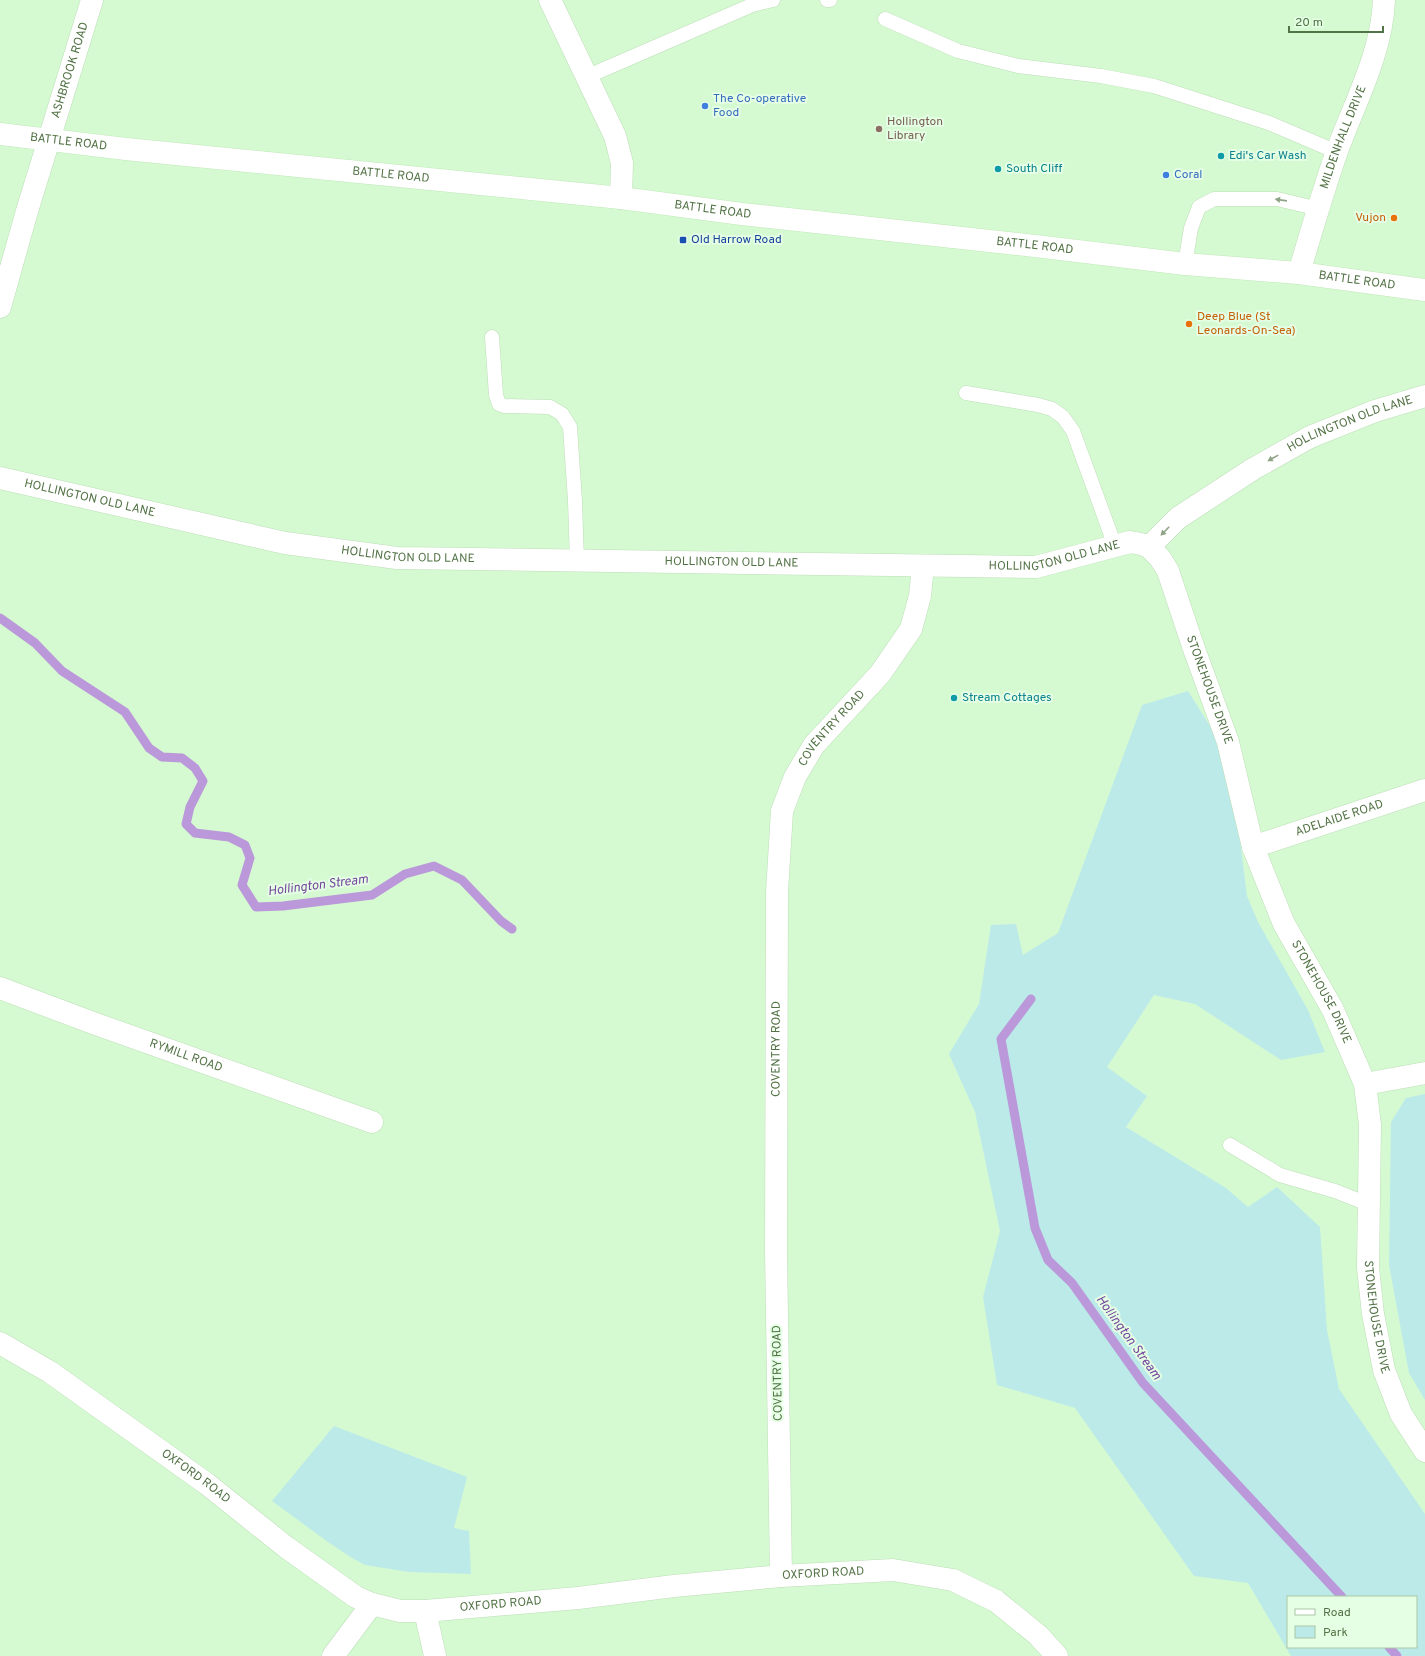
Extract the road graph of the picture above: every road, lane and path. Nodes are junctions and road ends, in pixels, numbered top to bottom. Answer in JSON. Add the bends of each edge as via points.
{"nodes":[{"id":1,"x":92,"y":0,"type":"edge"},
{"id":2,"x":550,"y":0,"type":"edge"},
{"id":3,"x":773,"y":0,"type":"edge"},
{"id":4,"x":826,"y":0,"type":"edge"},
{"id":5,"x":830,"y":0,"type":"edge"},
{"id":6,"x":1384,"y":0,"type":"edge"},
{"id":7,"x":886,"y":19,"type":"dead end"},
{"id":8,"x":586,"y":77,"type":"junction"},
{"id":9,"x":0,"y":134,"type":"edge"},
{"id":10,"x":49,"y":140,"type":"junction"},
{"id":11,"x":1337,"y":152,"type":"junction"},
{"id":12,"x":622,"y":198,"type":"junction"},
{"id":13,"x":1318,"y":209,"type":"junction"},
{"id":14,"x":1185,"y":264,"type":"junction"},
{"id":15,"x":1299,"y":273,"type":"junction"},
{"id":16,"x":1425,"y":290,"type":"edge"},
{"id":17,"x":0,"y":307,"type":"edge"},
{"id":18,"x":492,"y":337,"type":"dead end"},
{"id":19,"x":966,"y":393,"type":"dead end"},
{"id":20,"x":1425,"y":396,"type":"edge"},
{"id":21,"x":0,"y":478,"type":"edge"},
{"id":22,"x":1115,"y":546,"type":"junction"},
{"id":23,"x":1149,"y":548,"type":"junction"},
{"id":24,"x":577,"y":561,"type":"junction"},
{"id":25,"x":923,"y":566,"type":"junction"},
{"id":26,"x":1425,"y":790,"type":"edge"},
{"id":27,"x":1253,"y":847,"type":"junction"},
{"id":28,"x":0,"y":988,"type":"edge"},
{"id":29,"x":1425,"y":1073,"type":"edge"},
{"id":30,"x":1365,"y":1084,"type":"junction"},
{"id":31,"x":372,"y":1122,"type":"dead end"},
{"id":32,"x":1230,"y":1145,"type":"dead end"},
{"id":33,"x":1368,"y":1204,"type":"junction"},
{"id":34,"x":0,"y":1343,"type":"edge"},
{"id":35,"x":1425,"y":1451,"type":"edge"},
{"id":36,"x":782,"y":1576,"type":"junction"},
{"id":37,"x":372,"y":1604,"type":"junction"},
{"id":38,"x":425,"y":1611,"type":"junction"},
{"id":39,"x":333,"y":1656,"type":"edge"},
{"id":40,"x":435,"y":1656,"type":"edge"},
{"id":41,"x":1057,"y":1656,"type":"edge"}],
"edges":[{"from":1,"to":10,"type":"street","name":"ASHBROOK ROAD"},
{"from":2,"to":8,"type":"street"},
{"from":3,"to":8,"type":"lane","via":[[752,5]]},
{"from":4,"to":5,"type":"lane"},
{"from":6,"to":11,"type":"street","name":"MILDENHALL DRIVE","via":[[1383,20],[1371,63]]},
{"from":7,"to":11,"type":"lane","via":[[965,53],[1018,66],[1101,76],[1154,86],[1269,123]]},
{"from":8,"to":12,"type":"street","via":[[615,136],[622,163]]},
{"from":9,"to":10,"type":"street","name":"BATTLE ROAD"},
{"from":10,"to":12,"type":"street","name":"BATTLE ROAD"},
{"from":10,"to":17,"type":"street","name":"ASHBROOK ROAD"},
{"from":11,"to":13,"type":"street","name":"MILDENHALL DRIVE"},
{"from":12,"to":14,"type":"street","name":"BATTLE ROAD"},
{"from":13,"to":14,"type":"lane","one_way":true,"via":[[1277,199],[1214,199],[1199,207],[1191,228]]},
{"from":13,"to":15,"type":"street","name":"MILDENHALL DRIVE"},
{"from":14,"to":15,"type":"street","name":"BATTLE ROAD"},
{"from":15,"to":16,"type":"street","name":"BATTLE ROAD"},
{"from":18,"to":24,"type":"lane","via":[[496,395],[499,404],[550,407],[562,414],[570,427]]},
{"from":19,"to":22,"type":"lane","via":[[1038,405],[1052,409],[1063,417],[1073,431]]},
{"from":20,"to":23,"type":"street","name":"HOLLINGTON OLD LANE","one_way":true,"via":[[1310,437],[1253,469],[1178,518]]},
{"from":21,"to":24,"type":"street","name":"HOLLINGTON OLD LANE","via":[[285,544],[397,558]]},
{"from":22,"to":23,"type":"street","name":"HOLLINGTON OLD LANE","via":[[1130,542]]},
{"from":22,"to":25,"type":"street","name":"HOLLINGTON OLD LANE","via":[[1036,567]]},
{"from":23,"to":27,"type":"street","name":"STONEHOUSE DRIVE","via":[[1168,570],[1228,742]]},
{"from":24,"to":25,"type":"street","name":"HOLLINGTON OLD LANE"},
{"from":25,"to":36,"type":"street","name":"COVENTRY ROAD","via":[[920,596],[911,629],[880,674],[814,745],[795,777],[782,812],[777,892],[776,1235]]},
{"from":26,"to":27,"type":"street","name":"ADELAIDE ROAD"},
{"from":27,"to":30,"type":"street","name":"STONEHOUSE DRIVE","via":[[1284,924],[1333,1010]]},
{"from":28,"to":31,"type":"street","name":"RYMILL ROAD"},
{"from":29,"to":30,"type":"street"},
{"from":30,"to":33,"type":"street","name":"STONEHOUSE DRIVE","via":[[1370,1125]]},
{"from":32,"to":33,"type":"lane","via":[[1280,1175],[1335,1191]]},
{"from":33,"to":35,"type":"street","name":"STONEHOUSE DRIVE","via":[[1369,1276],[1373,1314],[1384,1370],[1401,1414]]},
{"from":34,"to":37,"type":"street","name":"OXFORD ROAD","via":[[50,1372],[207,1484],[292,1551],[356,1597]]},
{"from":36,"to":38,"type":"street","name":"OXFORD ROAD"},
{"from":36,"to":41,"type":"street","name":"OXFORD ROAD","via":[[893,1570],[953,1580],[996,1601],[1038,1635]]},
{"from":37,"to":38,"type":"street","name":"OXFORD ROAD","via":[[400,1611]]},
{"from":37,"to":39,"type":"street"},
{"from":38,"to":40,"type":"street"}]}
